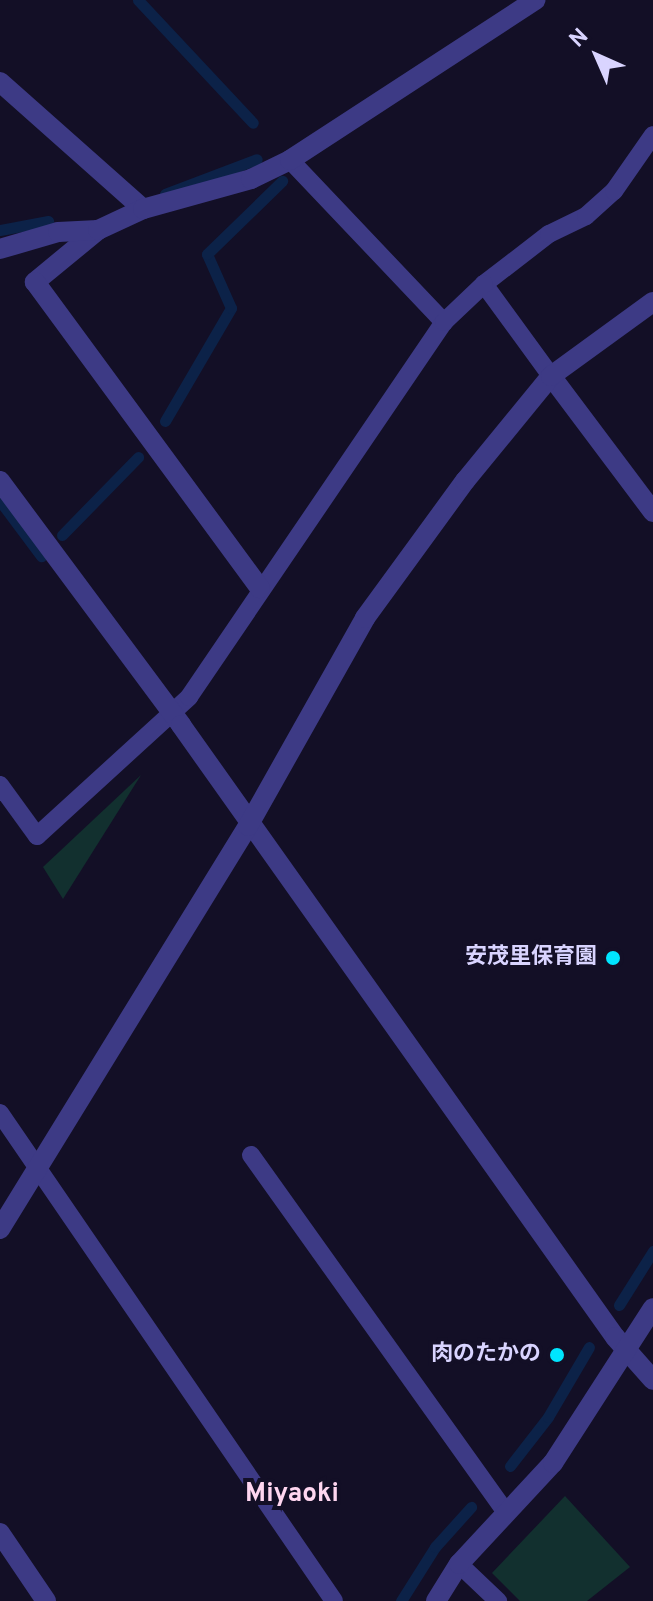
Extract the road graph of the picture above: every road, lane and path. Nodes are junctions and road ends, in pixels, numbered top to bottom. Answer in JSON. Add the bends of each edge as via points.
{"nodes":[{"id":1,"x":535,"y":0,"type":"edge"},
{"id":2,"x":0,"y":82,"type":"edge"},
{"id":3,"x":653,"y":135,"type":"edge"},
{"id":4,"x":290,"y":160,"type":"junction"},
{"id":5,"x":143,"y":209,"type":"junction"},
{"id":6,"x":98,"y":230,"type":"junction"},
{"id":7,"x":0,"y":249,"type":"edge"},
{"id":8,"x":484,"y":284,"type":"junction"},
{"id":9,"x":653,"y":302,"type":"edge"},
{"id":10,"x":444,"y":322,"type":"junction"},
{"id":11,"x":551,"y":376,"type":"junction"},
{"id":12,"x":0,"y":481,"type":"edge"},
{"id":13,"x":653,"y":512,"type":"edge"},
{"id":14,"x":260,"y":588,"type":"junction"},
{"id":15,"x":172,"y":714,"type":"junction"},
{"id":16,"x":0,"y":785,"type":"edge"},
{"id":17,"x":248,"y":826,"type":"junction"},
{"id":18,"x":0,"y":1113,"type":"edge"},
{"id":19,"x":251,"y":1155,"type":"dead end"},
{"id":20,"x":39,"y":1168,"type":"junction"},
{"id":21,"x":0,"y":1229,"type":"edge"},
{"id":22,"x":653,"y":1308,"type":"edge"},
{"id":23,"x":625,"y":1351,"type":"junction"},
{"id":24,"x":653,"y":1380,"type":"edge"},
{"id":25,"x":505,"y":1511,"type":"junction"},
{"id":26,"x":0,"y":1533,"type":"edge"},
{"id":27,"x":459,"y":1564,"type":"junction"},
{"id":28,"x":46,"y":1601,"type":"edge"},
{"id":29,"x":334,"y":1601,"type":"edge"},
{"id":30,"x":436,"y":1601,"type":"edge"},
{"id":31,"x":498,"y":1601,"type":"edge"}],
"edges":[{"from":1,"to":4,"type":"street"},
{"from":2,"to":5,"type":"street"},
{"from":3,"to":8,"type":"lane","via":[[614,191],[586,216],[549,234]]},
{"from":4,"to":5,"type":"street","via":[[251,179]]},
{"from":4,"to":10,"type":"lane"},
{"from":5,"to":6,"type":"street"},
{"from":6,"to":7,"type":"street","via":[[58,232]]},
{"from":6,"to":14,"type":"street","via":[[35,282]]},
{"from":8,"to":10,"type":"lane"},
{"from":8,"to":11,"type":"lane"},
{"from":9,"to":11,"type":"street"},
{"from":10,"to":14,"type":"lane"},
{"from":11,"to":13,"type":"street"},
{"from":11,"to":17,"type":"street","via":[[465,481],[365,618]]},
{"from":12,"to":15,"type":"street"},
{"from":14,"to":15,"type":"lane","via":[[189,697]]},
{"from":15,"to":16,"type":"lane","via":[[37,836]]},
{"from":15,"to":17,"type":"street"},
{"from":17,"to":20,"type":"street"},
{"from":17,"to":23,"type":"street"},
{"from":18,"to":20,"type":"lane"},
{"from":19,"to":25,"type":"lane"},
{"from":20,"to":21,"type":"street"},
{"from":20,"to":29,"type":"lane"},
{"from":22,"to":23,"type":"street"},
{"from":23,"to":24,"type":"street"},
{"from":23,"to":25,"type":"street","via":[[553,1463]]},
{"from":25,"to":27,"type":"street"},
{"from":26,"to":28,"type":"street"},
{"from":27,"to":30,"type":"street"},
{"from":27,"to":31,"type":"lane"}]}
